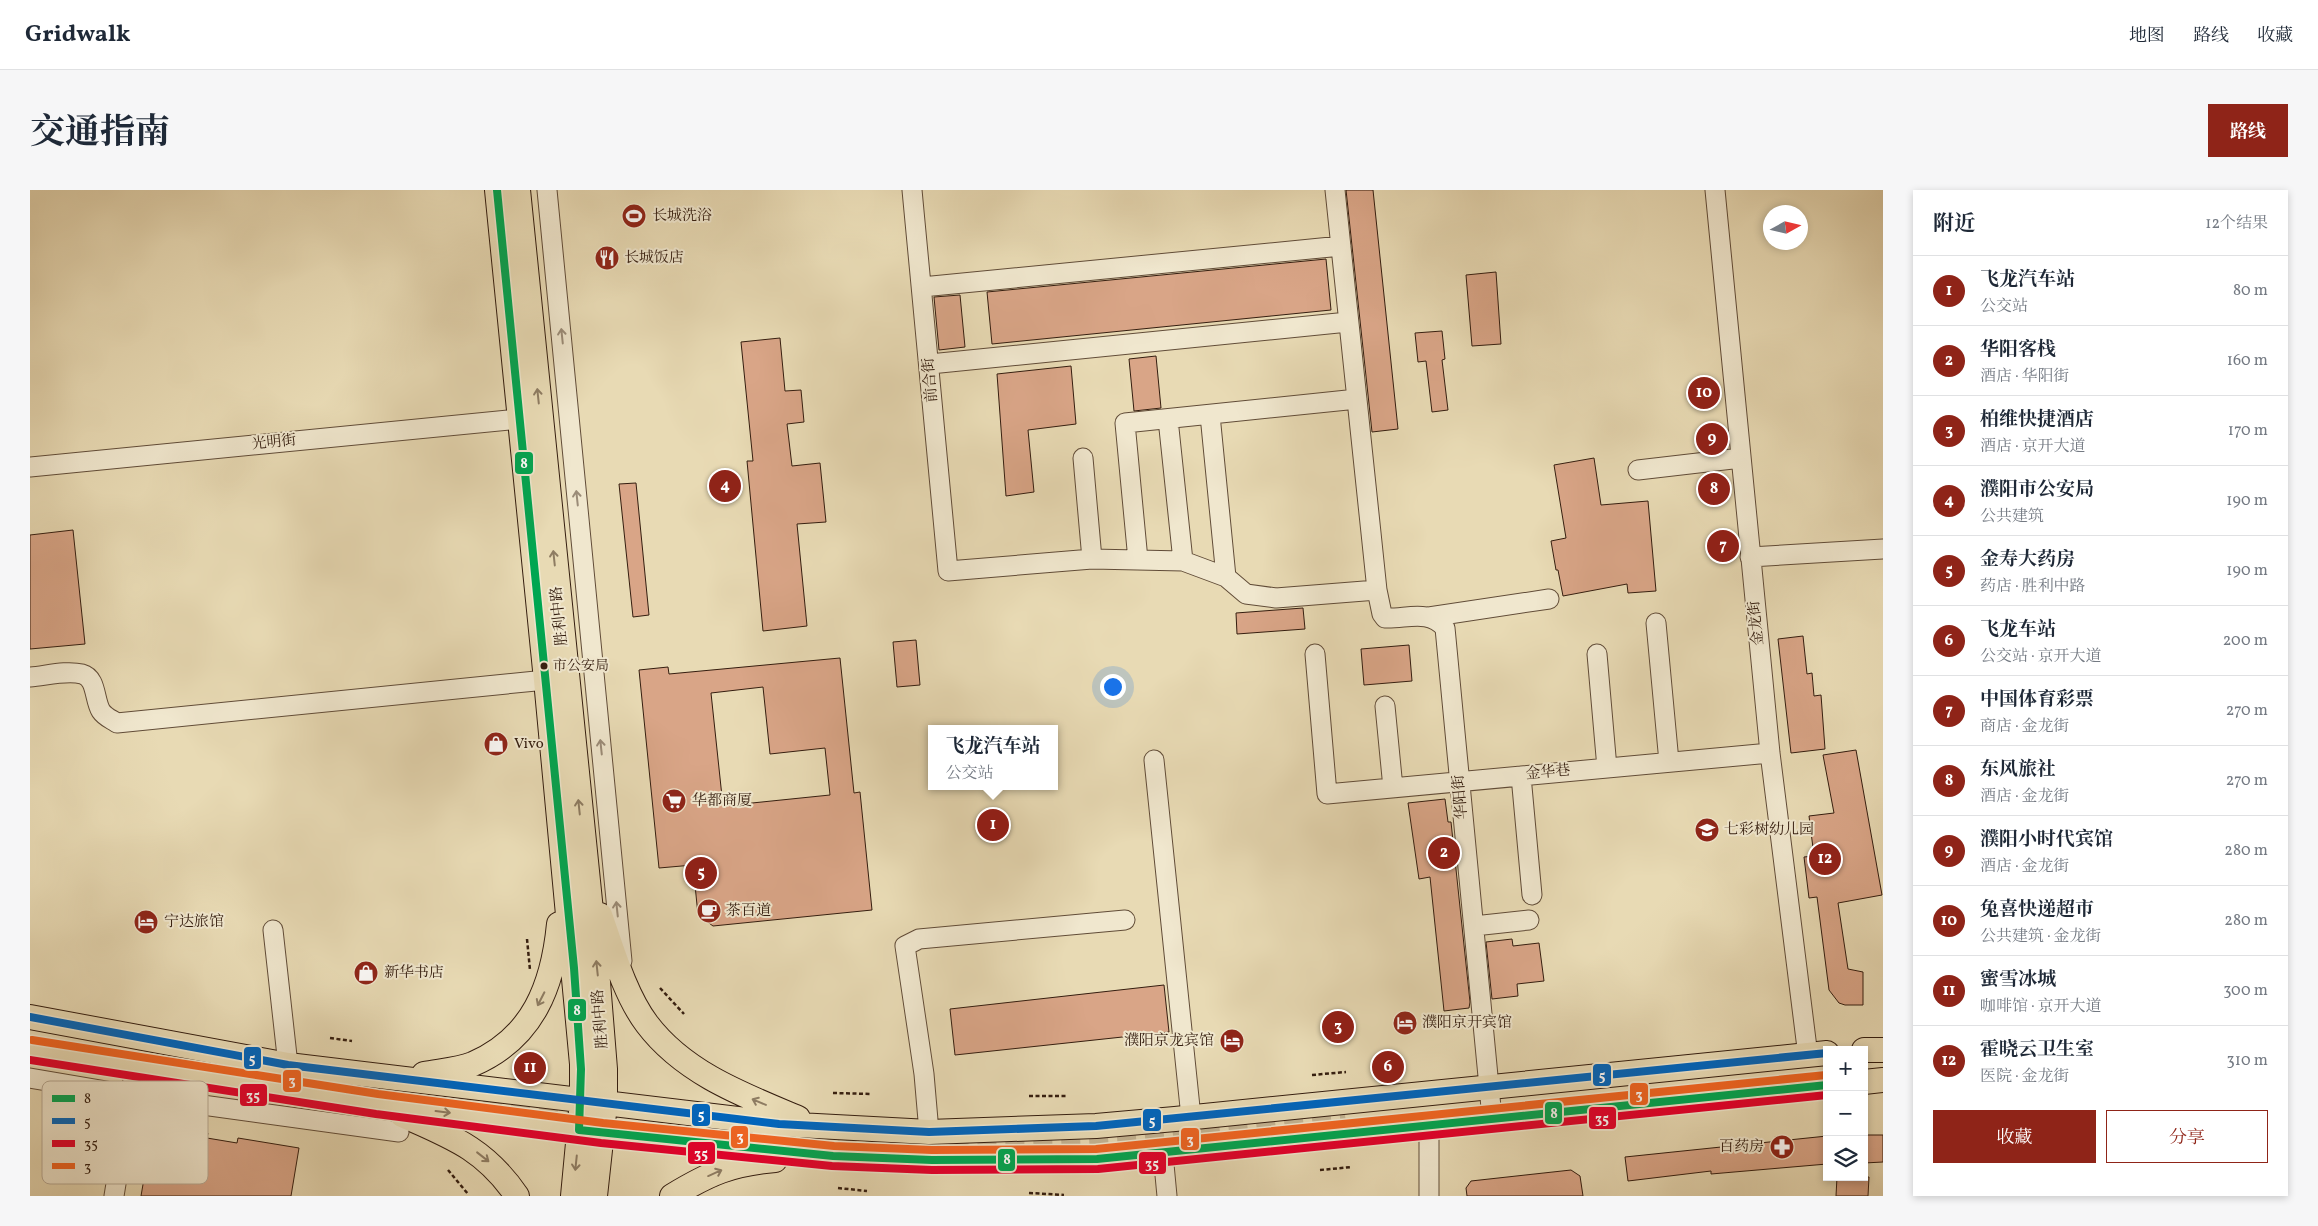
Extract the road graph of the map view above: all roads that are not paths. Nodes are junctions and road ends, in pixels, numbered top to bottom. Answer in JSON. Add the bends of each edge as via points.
{"nodes":[{"id":1,"x":497,"y":190,"type":"edge"},
{"id":2,"x":518,"y":190,"type":"edge"},
{"id":3,"x":547,"y":190,"type":"edge"},
{"id":4,"x":912,"y":190,"type":"edge"},
{"id":5,"x":1335,"y":190,"type":"edge"},
{"id":6,"x":1715,"y":190,"type":"edge"},
{"id":7,"x":1341,"y":246,"type":"junction"},
{"id":8,"x":922,"y":287,"type":"junction"},
{"id":9,"x":1348,"y":322,"type":"junction"},
{"id":10,"x":930,"y":364,"type":"junction"},
{"id":11,"x":1357,"y":399,"type":"junction"},
{"id":12,"x":1210,"y":414,"type":"junction"},
{"id":13,"x":519,"y":419,"type":"junction"},
{"id":14,"x":1168,"y":419,"type":"junction"},
{"id":15,"x":1083,"y":458,"type":"dead end"},
{"id":16,"x":1741,"y":458,"type":"junction"},
{"id":17,"x":30,"y":467,"type":"edge"},
{"id":18,"x":1638,"y":470,"type":"dead end"},
{"id":19,"x":1883,"y":549,"type":"edge"},
{"id":20,"x":1750,"y":557,"type":"junction"},
{"id":21,"x":1092,"y":559,"type":"junction"},
{"id":22,"x":1138,"y":560,"type":"junction"},
{"id":23,"x":1183,"y":561,"type":"junction"},
{"id":24,"x":1226,"y":577,"type":"junction"},
{"id":25,"x":1378,"y":590,"type":"junction"},
{"id":26,"x":1549,"y":599,"type":"dead end"},
{"id":27,"x":1429,"y":616,"type":"junction"},
{"id":28,"x":1656,"y":623,"type":"dead end"},
{"id":29,"x":1314,"y":654,"type":"dead end"},
{"id":30,"x":1597,"y":654,"type":"dead end"},
{"id":31,"x":30,"y":677,"type":"edge"},
{"id":32,"x":546,"y":680,"type":"junction"},
{"id":33,"x":1385,"y":706,"type":"dead end"},
{"id":34,"x":1770,"y":753,"type":"junction"},
{"id":35,"x":1154,"y":760,"type":"dead end"},
{"id":36,"x":1669,"y":762,"type":"junction"},
{"id":37,"x":1608,"y":768,"type":"junction"},
{"id":38,"x":1521,"y":776,"type":"junction"},
{"id":39,"x":1460,"y":782,"type":"junction"},
{"id":40,"x":1393,"y":788,"type":"junction"},
{"id":41,"x":560,"y":848,"type":"junction"},
{"id":42,"x":584,"y":853,"type":"junction"},
{"id":43,"x":1532,"y":895,"type":"dead end"},
{"id":44,"x":1125,"y":920,"type":"dead end"},
{"id":45,"x":1529,"y":920,"type":"dead end"},
{"id":46,"x":1474,"y":926,"type":"junction"},
{"id":47,"x":273,"y":930,"type":"dead end"},
{"id":48,"x":623,"y":974,"type":"junction"},
{"id":49,"x":30,"y":1017,"type":"edge"},
{"id":50,"x":30,"y":1050,"type":"edge"},
{"id":51,"x":1868,"y":1050,"type":"edge"},
{"id":52,"x":1883,"y":1050,"type":"edge"},
{"id":53,"x":1817,"y":1054,"type":"edge"},
{"id":54,"x":288,"y":1065,"type":"junction"},
{"id":55,"x":135,"y":1068,"type":"junction"},
{"id":56,"x":30,"y":1078,"type":"edge"},
{"id":57,"x":407,"y":1078,"type":"junction"},
{"id":58,"x":1883,"y":1080,"type":"edge"},
{"id":59,"x":48,"y":1081,"type":"edge"},
{"id":60,"x":133,"y":1081,"type":"edge"},
{"id":61,"x":1868,"y":1082,"type":"edge"},
{"id":62,"x":1823,"y":1085,"type":"edge"},
{"id":63,"x":1489,"y":1086,"type":"junction"},
{"id":64,"x":594,"y":1102,"type":"junction"},
{"id":65,"x":377,"y":1104,"type":"junction"},
{"id":66,"x":208,"y":1106,"type":"edge"},
{"id":67,"x":1191,"y":1117,"type":"junction"},
{"id":68,"x":1492,"y":1118,"type":"junction"},
{"id":69,"x":1429,"y":1125,"type":"junction"},
{"id":70,"x":820,"y":1127,"type":"junction"},
{"id":71,"x":591,"y":1131,"type":"junction"},
{"id":72,"x":400,"y":1132,"type":"dead end"},
{"id":73,"x":929,"y":1132,"type":"junction"},
{"id":74,"x":1163,"y":1154,"type":"junction"},
{"id":75,"x":833,"y":1156,"type":"junction"},
{"id":76,"x":517,"y":1196,"type":"edge"},
{"id":77,"x":573,"y":1196,"type":"edge"},
{"id":78,"x":595,"y":1196,"type":"edge"},
{"id":79,"x":672,"y":1196,"type":"edge"},
{"id":80,"x":1167,"y":1196,"type":"edge"},
{"id":81,"x":1429,"y":1196,"type":"edge"}],
"edges":[{"from":1,"to":13,"type":"main road","name":"胜利中路"},
{"from":42,"to":2,"type":"main road","name":"胜利中路","one_way":true},
{"from":48,"to":3,"type":"street","one_way":true},
{"from":4,"to":8,"type":"street","name":"前合街"},
{"from":5,"to":7,"type":"street"},
{"from":6,"to":16,"type":"street","name":"金龙街"},
{"from":7,"to":8,"type":"street"},
{"from":7,"to":9,"type":"street"},
{"from":8,"to":10,"type":"street","name":"前合街"},
{"from":9,"to":10,"type":"street"},
{"from":9,"to":11,"type":"street"},
{"from":10,"to":21,"type":"street","name":"前合街","via":[[948,571]]},
{"from":11,"to":12,"type":"street"},
{"from":11,"to":25,"type":"street"},
{"from":12,"to":14,"type":"street"},
{"from":12,"to":24,"type":"street"},
{"from":13,"to":17,"type":"street","name":"光明街"},
{"from":13,"to":32,"type":"main road","name":"胜利中路"},
{"from":14,"to":22,"type":"street","via":[[1125,423]]},
{"from":14,"to":23,"type":"street"},
{"from":15,"to":21,"type":"street"},
{"from":16,"to":18,"type":"street"},
{"from":16,"to":20,"type":"street","name":"金龙街"},
{"from":19,"to":20,"type":"street"},
{"from":20,"to":34,"type":"street","name":"金龙街"},
{"from":21,"to":22,"type":"street"},
{"from":22,"to":23,"type":"street"},
{"from":23,"to":24,"type":"street"},
{"from":24,"to":25,"type":"street","via":[[1246,594],[1276,598]]},
{"from":25,"to":27,"type":"street","via":[[1385,618]]},
{"from":26,"to":27,"type":"street"},
{"from":27,"to":39,"type":"street","name":"华阳街","via":[[1439,620],[1445,628]]},
{"from":28,"to":36,"type":"street"},
{"from":29,"to":40,"type":"street","name":"金华巷","via":[[1327,794]]},
{"from":30,"to":37,"type":"street"},
{"from":31,"to":32,"type":"street","via":[[82,674],[92,683],[100,710],[117,723]]},
{"from":32,"to":41,"type":"main road","name":"胜利中路"},
{"from":33,"to":40,"type":"street"},
{"from":34,"to":36,"type":"street","name":"金华巷"},
{"from":34,"to":53,"type":"street","name":"金龙街"},
{"from":35,"to":67,"type":"street"},
{"from":36,"to":37,"type":"street","name":"金华巷"},
{"from":37,"to":38,"type":"street","name":"金华巷"},
{"from":38,"to":39,"type":"street","name":"金华巷"},
{"from":38,"to":43,"type":"street"},
{"from":39,"to":40,"type":"street","name":"金华巷"},
{"from":39,"to":46,"type":"street","name":"华阳街"},
{"from":41,"to":57,"type":"main road","one_way":true,"via":[[556,953],[546,989],[532,1016],[496,1051],[472,1064]]},
{"from":41,"to":64,"type":"main road","name":"胜利中路","via":[[577,1006]]},
{"from":42,"to":48,"type":"main road","via":[[599,912]]},
{"from":64,"to":42,"type":"main road","name":"胜利中路","one_way":true,"via":[[605,1070]]},
{"from":44,"to":73,"type":"street","via":[[919,939],[905,946]]},
{"from":45,"to":46,"type":"street"},
{"from":46,"to":63,"type":"street","name":"华阳街"},
{"from":47,"to":54,"type":"street"},
{"from":70,"to":48,"type":"main road","one_way":true,"via":[[732,1090],[694,1069],[646,1024]]},
{"from":49,"to":54,"type":"main road"},
{"from":50,"to":55,"type":"main road"},
{"from":51,"to":52,"type":"main road"},
{"from":53,"to":63,"type":"main road"},
{"from":54,"to":57,"type":"main road"},
{"from":55,"to":60,"type":"street"},
{"from":55,"to":65,"type":"main road"},
{"from":56,"to":59,"type":"street"},
{"from":57,"to":64,"type":"main road"},
{"from":58,"to":61,"type":"main road"},
{"from":62,"to":68,"type":"main road"},
{"from":63,"to":67,"type":"main road"},
{"from":63,"to":68,"type":"street","name":"华阳街"},
{"from":64,"to":70,"type":"main road"},
{"from":64,"to":71,"type":"main road","name":"胜利中路"},
{"from":65,"to":71,"type":"main road","one_way":true},
{"from":65,"to":76,"type":"main road","one_way":true,"via":[[467,1144],[490,1162]]},
{"from":66,"to":72,"type":"street"},
{"from":67,"to":73,"type":"main road","via":[[1096,1126]]},
{"from":68,"to":69,"type":"main road"},
{"from":69,"to":74,"type":"main road"},
{"from":69,"to":81,"type":"street"},
{"from":70,"to":73,"type":"main road"},
{"from":71,"to":75,"type":"main road"},
{"from":71,"to":77,"type":"main road","one_way":true},
{"from":71,"to":78,"type":"main road"},
{"from":74,"to":75,"type":"main road","via":[[1015,1160]]},
{"from":74,"to":80,"type":"street"},
{"from":79,"to":75,"type":"main road","one_way":true,"via":[[718,1171],[744,1163]]}]}
